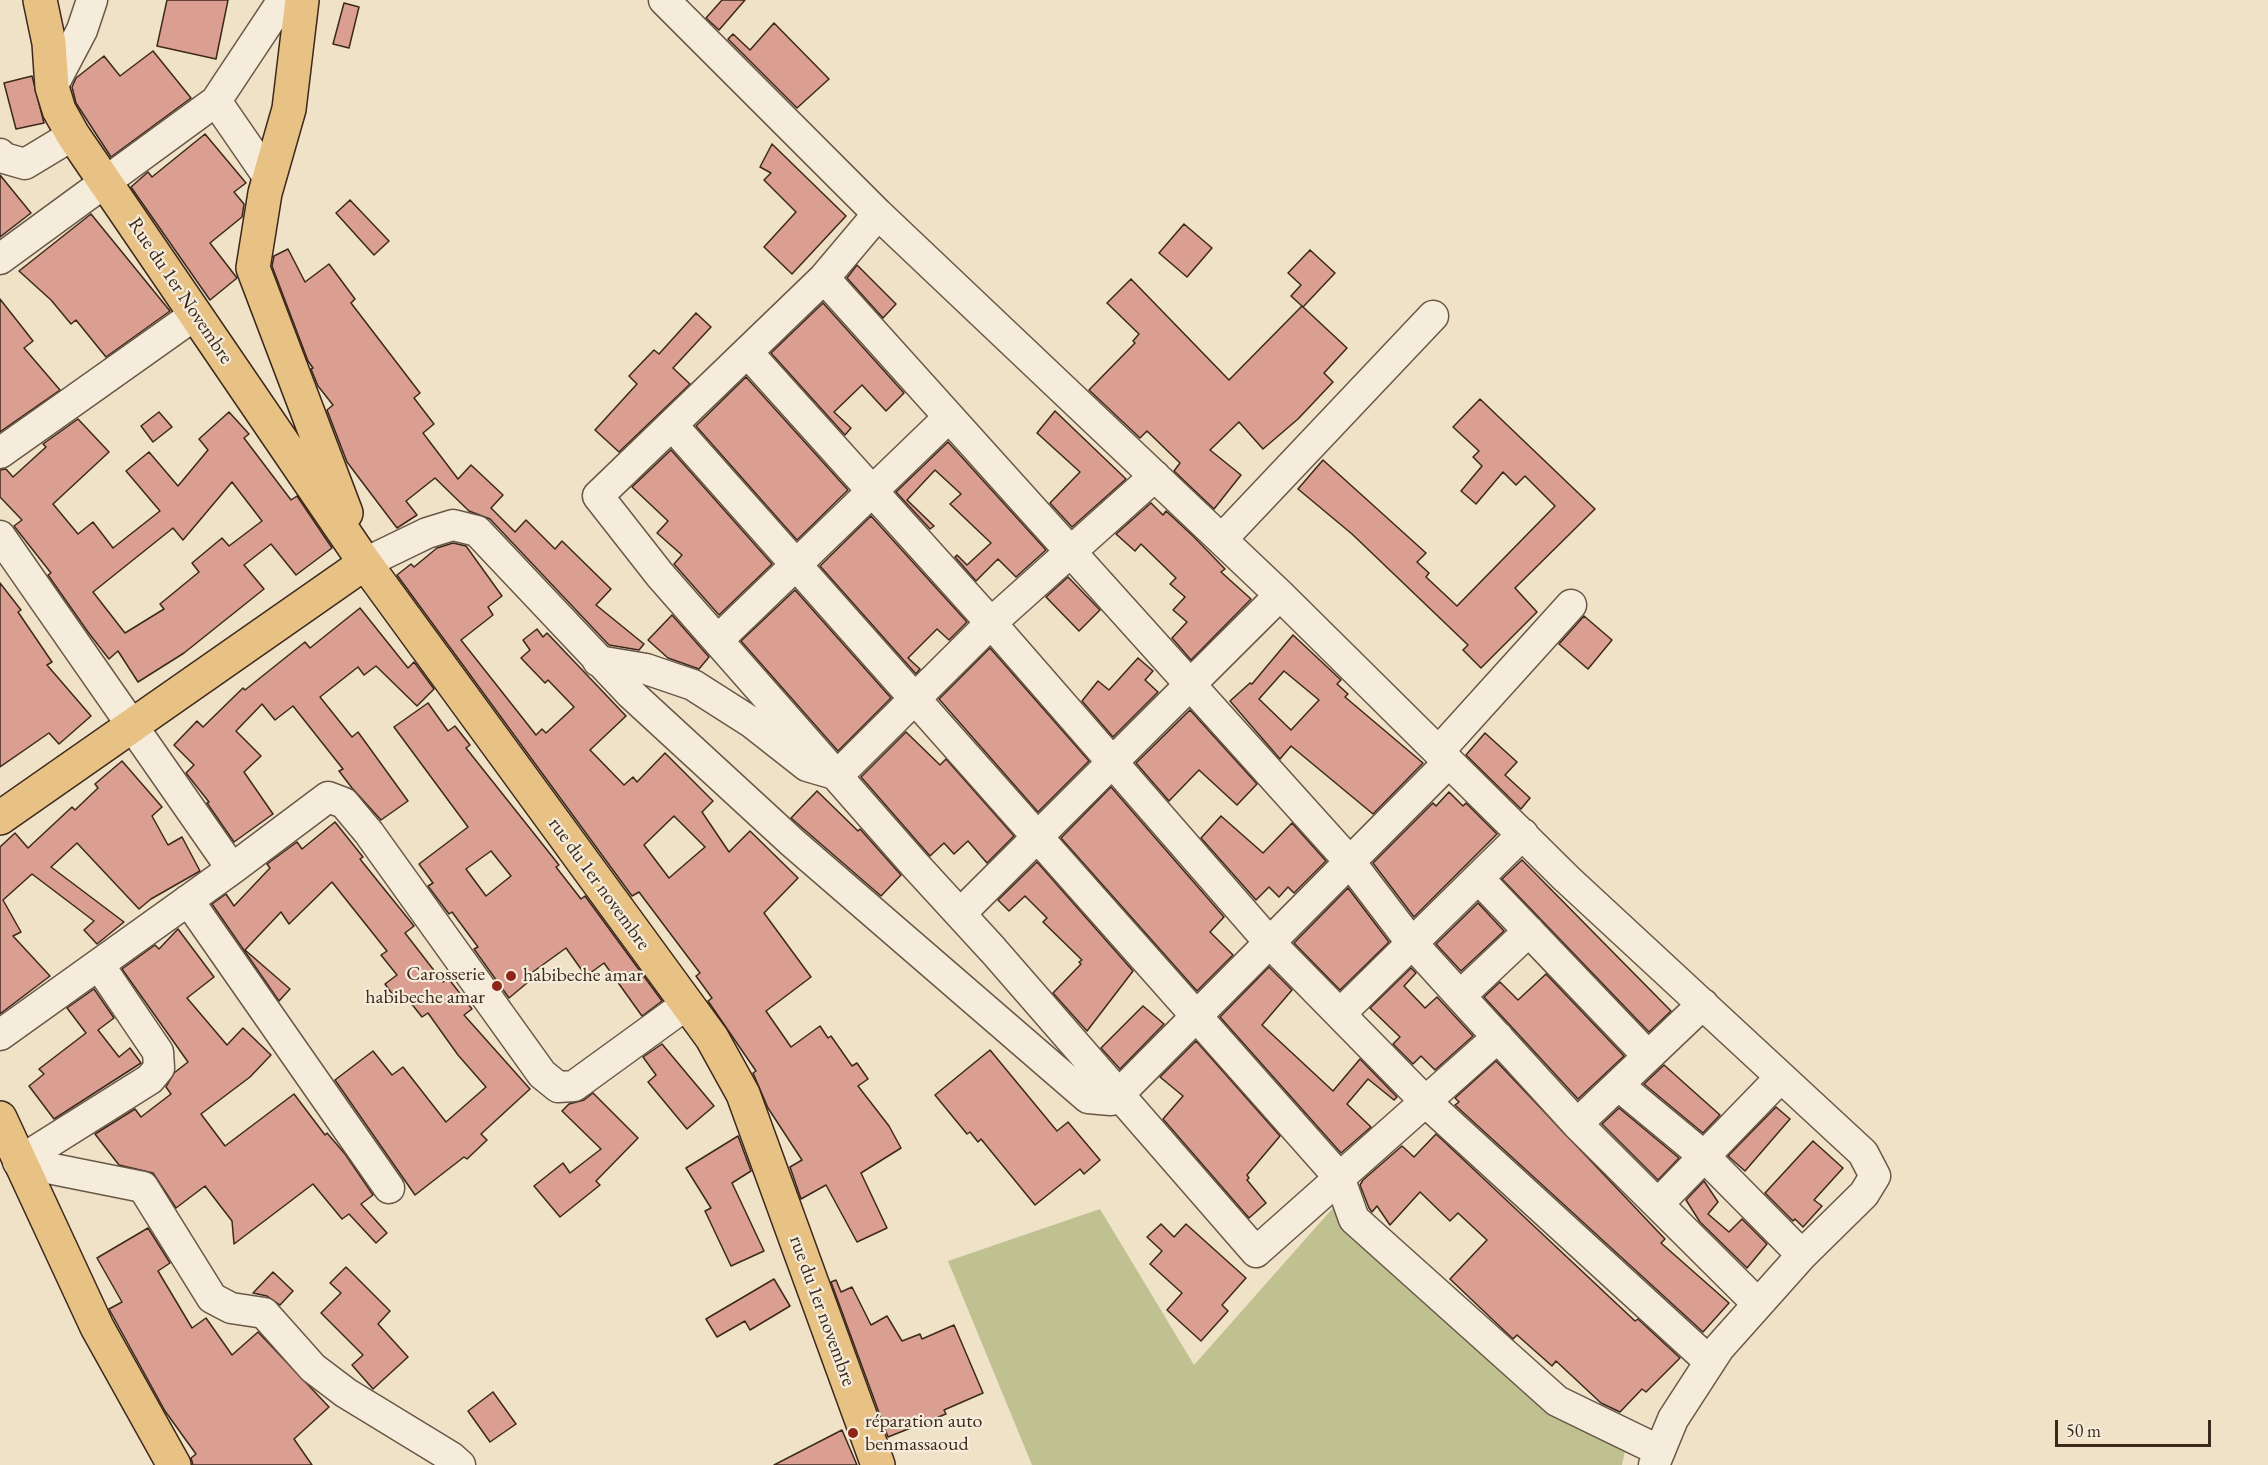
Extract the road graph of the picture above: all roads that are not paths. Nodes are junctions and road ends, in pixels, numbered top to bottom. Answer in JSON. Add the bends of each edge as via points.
{"nodes":[{"id":1,"x":40,"y":0,"type":"edge"},
{"id":2,"x":92,"y":0,"type":"edge"},
{"id":3,"x":283,"y":0,"type":"edge"},
{"id":4,"x":302,"y":0,"type":"edge"},
{"id":5,"x":664,"y":0,"type":"edge"},
{"id":6,"x":52,"y":87,"type":"junction"},
{"id":7,"x":216,"y":101,"type":"junction"},
{"id":8,"x":74,"y":135,"type":"junction"},
{"id":9,"x":6,"y":159,"type":"edge"},
{"id":10,"x":269,"y":178,"type":"junction"},
{"id":11,"x":107,"y":184,"type":"junction"},
{"id":12,"x":878,"y":214,"type":"junction"},
{"id":13,"x":0,"y":258,"type":"edge"},
{"id":14,"x":824,"y":278,"type":"junction"},
{"id":15,"x":196,"y":314,"type":"junction"},
{"id":16,"x":1432,"y":316,"type":"dead end"},
{"id":17,"x":748,"y":353,"type":"junction"},
{"id":18,"x":950,"y":417,"type":"junction"},
{"id":19,"x":672,"y":425,"type":"junction"},
{"id":20,"x":0,"y":453,"type":"edge"},
{"id":21,"x":1155,"y":476,"type":"junction"},
{"id":22,"x":873,"y":491,"type":"junction"},
{"id":23,"x":0,"y":536,"type":"edge"},
{"id":24,"x":1222,"y":539,"type":"junction"},
{"id":25,"x":1071,"y":550,"type":"junction"},
{"id":26,"x":365,"y":563,"type":"junction"},
{"id":27,"x":794,"y":566,"type":"junction"},
{"id":28,"x":1280,"y":595,"type":"junction"},
{"id":29,"x":1571,"y":605,"type":"dead end"},
{"id":30,"x":991,"y":623,"type":"junction"},
{"id":31,"x":719,"y":639,"type":"junction"},
{"id":32,"x":598,"y":661,"type":"junction"},
{"id":33,"x":1191,"y":686,"type":"junction"},
{"id":34,"x":914,"y":698,"type":"junction"},
{"id":35,"x":132,"y":725,"type":"junction"},
{"id":36,"x":1444,"y":757,"type":"junction"},
{"id":37,"x":1112,"y":764,"type":"junction"},
{"id":38,"x":838,"y":775,"type":"junction"},
{"id":39,"x":0,"y":818,"type":"edge"},
{"id":40,"x":1523,"y":834,"type":"junction"},
{"id":41,"x":1037,"y":838,"type":"junction"},
{"id":42,"x":1350,"y":862,"type":"junction"},
{"id":43,"x":232,"y":869,"type":"junction"},
{"id":44,"x":1478,"y":878,"type":"junction"},
{"id":45,"x":188,"y":900,"type":"junction"},
{"id":46,"x":960,"y":914,"type":"junction"},
{"id":47,"x":1529,"y":931,"type":"junction"},
{"id":48,"x":1411,"y":942,"type":"junction"},
{"id":49,"x":1270,"y":943,"type":"junction"},
{"id":50,"x":99,"y":966,"type":"junction"},
{"id":51,"x":1460,"y":996,"type":"junction"},
{"id":52,"x":687,"y":1004,"type":"junction"},
{"id":53,"x":1703,"y":1004,"type":"junction"},
{"id":54,"x":1340,"y":1014,"type":"junction"},
{"id":55,"x":1196,"y":1017,"type":"junction"},
{"id":56,"x":0,"y":1035,"type":"edge"},
{"id":57,"x":1498,"y":1037,"type":"junction"},
{"id":58,"x":1648,"y":1056,"type":"junction"},
{"id":59,"x":1781,"y":1077,"type":"junction"},
{"id":60,"x":1618,"y":1085,"type":"junction"},
{"id":61,"x":1118,"y":1093,"type":"junction"},
{"id":62,"x":1426,"y":1102,"type":"junction"},
{"id":63,"x":0,"y":1118,"type":"edge"},
{"id":64,"x":1577,"y":1124,"type":"junction"},
{"id":65,"x":1705,"y":1157,"type":"junction"},
{"id":66,"x":18,"y":1162,"type":"junction"},
{"id":67,"x":1339,"y":1177,"type":"junction"},
{"id":68,"x":388,"y":1188,"type":"dead end"},
{"id":69,"x":1658,"y":1204,"type":"junction"},
{"id":70,"x":1802,"y":1255,"type":"junction"},
{"id":71,"x":1758,"y":1304,"type":"junction"},
{"id":72,"x":1710,"y":1362,"type":"junction"},
{"id":73,"x":862,"y":1420,"type":"junction"},
{"id":74,"x":1657,"y":1458,"type":"edge"},
{"id":75,"x":174,"y":1465,"type":"edge"},
{"id":76,"x":460,"y":1465,"type":"edge"},
{"id":77,"x":867,"y":1465,"type":"edge"},
{"id":78,"x":878,"y":1465,"type":"edge"}],
"edges":[{"from":1,"to":6,"type":"main road","name":"Rue du 1er Novembre","via":[[49,43]]},
{"from":2,"to":6,"type":"street","via":[[82,30]]},
{"from":3,"to":7,"type":"street"},
{"from":4,"to":10,"type":"main road","via":[[289,109]]},
{"from":5,"to":12,"type":"street"},
{"from":6,"to":8,"type":"main road","name":"Rue du 1er Novembre","via":[[59,110]]},
{"from":7,"to":10,"type":"street"},
{"from":7,"to":11,"type":"street"},
{"from":8,"to":9,"type":"street","via":[[25,164]]},
{"from":8,"to":11,"type":"main road","name":"Rue du 1er Novembre"},
{"from":10,"to":26,"type":"main road","via":[[253,268]]},
{"from":11,"to":13,"type":"street"},
{"from":11,"to":15,"type":"main road","name":"Rue du 1er Novembre"},
{"from":12,"to":14,"type":"street"},
{"from":12,"to":21,"type":"street"},
{"from":14,"to":17,"type":"street"},
{"from":14,"to":18,"type":"street"},
{"from":15,"to":20,"type":"street"},
{"from":15,"to":26,"type":"main road","name":"Rue du 1er Novembre"},
{"from":16,"to":24,"type":"street"},
{"from":17,"to":19,"type":"street"},
{"from":17,"to":22,"type":"street"},
{"from":18,"to":22,"type":"street"},
{"from":18,"to":25,"type":"street"},
{"from":19,"to":27,"type":"street"},
{"from":19,"to":31,"type":"street","via":[[598,496],[660,575]]},
{"from":21,"to":24,"type":"street"},
{"from":21,"to":25,"type":"street"},
{"from":22,"to":27,"type":"street"},
{"from":22,"to":30,"type":"street"},
{"from":23,"to":35,"type":"street"},
{"from":24,"to":28,"type":"street"},
{"from":25,"to":30,"type":"street"},
{"from":25,"to":33,"type":"street"},
{"from":26,"to":32,"type":"street","via":[[453,525],[477,531]]},
{"from":26,"to":35,"type":"main road"},
{"from":26,"to":52,"type":"main road","name":"rue du 1er novembre"},
{"from":27,"to":31,"type":"street"},
{"from":27,"to":34,"type":"street"},
{"from":28,"to":33,"type":"street"},
{"from":28,"to":36,"type":"street"},
{"from":29,"to":36,"type":"street"},
{"from":30,"to":34,"type":"street"},
{"from":30,"to":37,"type":"street"},
{"from":31,"to":38,"type":"street"},
{"from":32,"to":38,"type":"street","via":[[646,669],[693,685],[751,722],[807,766]]},
{"from":32,"to":61,"type":"street","via":[[793,843],[1088,1098],[1111,1100]]},
{"from":33,"to":37,"type":"street"},
{"from":33,"to":42,"type":"street"},
{"from":34,"to":38,"type":"street"},
{"from":34,"to":41,"type":"street"},
{"from":35,"to":39,"type":"main road"},
{"from":35,"to":43,"type":"street"},
{"from":36,"to":40,"type":"street"},
{"from":36,"to":42,"type":"street"},
{"from":37,"to":41,"type":"street"},
{"from":37,"to":49,"type":"street"},
{"from":38,"to":46,"type":"street"},
{"from":40,"to":44,"type":"street"},
{"from":40,"to":53,"type":"street"},
{"from":41,"to":46,"type":"street"},
{"from":41,"to":55,"type":"street"},
{"from":42,"to":48,"type":"street"},
{"from":42,"to":49,"type":"street"},
{"from":43,"to":45,"type":"street"},
{"from":43,"to":52,"type":"street","via":[[328,797],[344,803],[542,1074],[558,1087],[574,1086]]},
{"from":44,"to":47,"type":"street"},
{"from":44,"to":48,"type":"street"},
{"from":45,"to":50,"type":"street"},
{"from":45,"to":68,"type":"street"},
{"from":46,"to":61,"type":"street"},
{"from":47,"to":51,"type":"street"},
{"from":47,"to":58,"type":"street"},
{"from":48,"to":51,"type":"street"},
{"from":48,"to":54,"type":"street"},
{"from":49,"to":54,"type":"street"},
{"from":49,"to":55,"type":"street"},
{"from":50,"to":56,"type":"street"},
{"from":50,"to":66,"type":"street","via":[[158,1052],[159,1068],[141,1085]]},
{"from":51,"to":57,"type":"street"},
{"from":52,"to":73,"type":"main road","name":"rue du 1er novembre","via":[[712,1038],[743,1094]]},
{"from":53,"to":58,"type":"street"},
{"from":53,"to":59,"type":"street"},
{"from":54,"to":62,"type":"street"},
{"from":55,"to":61,"type":"street"},
{"from":55,"to":67,"type":"street"},
{"from":57,"to":62,"type":"street"},
{"from":57,"to":64,"type":"street"},
{"from":58,"to":60,"type":"street"},
{"from":59,"to":65,"type":"street"},
{"from":59,"to":70,"type":"street","via":[[1863,1153],[1875,1176],[1864,1194]]},
{"from":60,"to":64,"type":"street"},
{"from":60,"to":65,"type":"street"},
{"from":61,"to":67,"type":"street","via":[[1256,1252]]},
{"from":62,"to":67,"type":"street"},
{"from":62,"to":72,"type":"street"},
{"from":63,"to":66,"type":"main road"},
{"from":64,"to":69,"type":"street"},
{"from":65,"to":69,"type":"street"},
{"from":65,"to":70,"type":"street"},
{"from":66,"to":75,"type":"main road","via":[[97,1327]]},
{"from":66,"to":76,"type":"street","via":[[143,1187],[212,1298],[231,1308],[264,1312],[321,1374]]},
{"from":67,"to":74,"type":"street","via":[[1354,1219],[1557,1401]]},
{"from":69,"to":71,"type":"street"},
{"from":70,"to":71,"type":"street"},
{"from":71,"to":72,"type":"street"},
{"from":72,"to":74,"type":"street","via":[[1673,1419]]},
{"from":73,"to":77,"type":"street","via":[[853,1433]]},
{"from":73,"to":78,"type":"main road","name":"rue du 1er novembre"}]}
